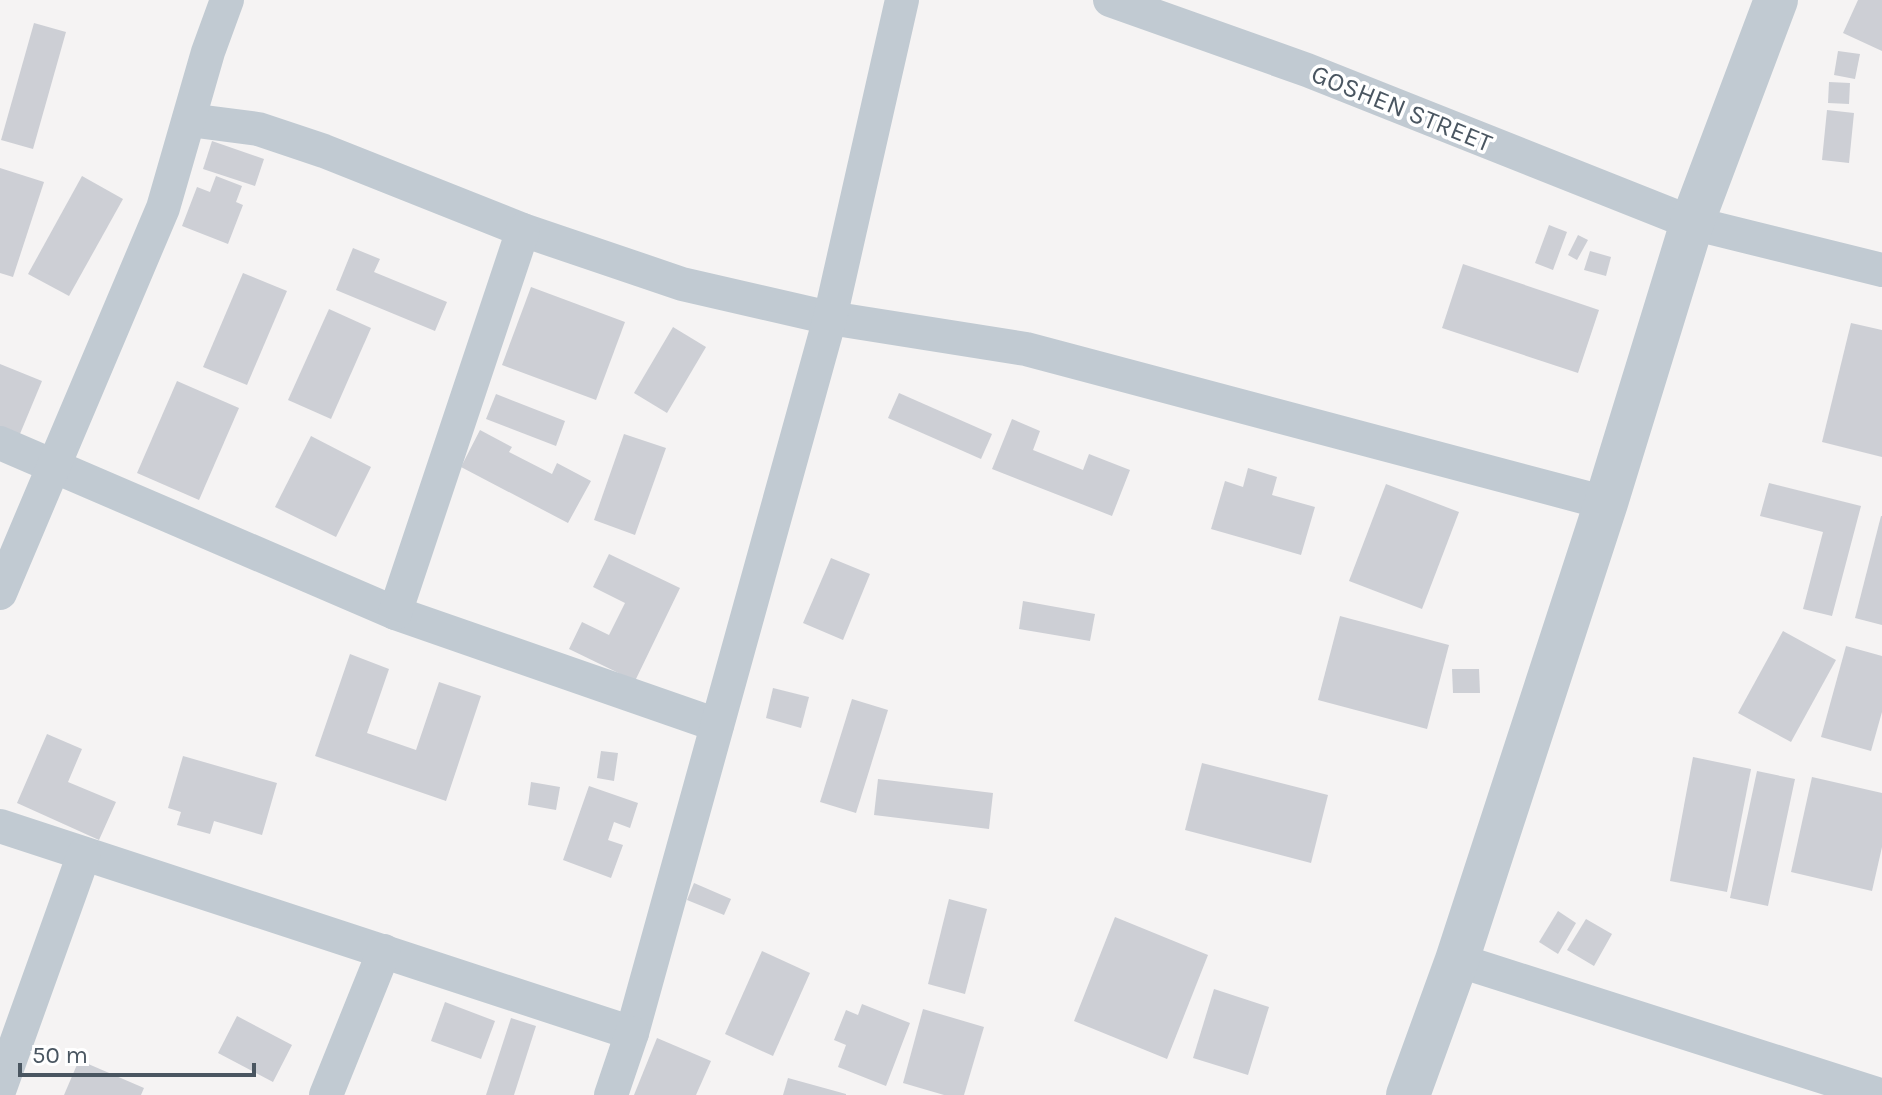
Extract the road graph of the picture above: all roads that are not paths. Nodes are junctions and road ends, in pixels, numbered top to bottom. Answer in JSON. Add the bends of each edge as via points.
{"nodes":[{"id":1,"x":227,"y":0,"type":"edge"},
{"id":2,"x":902,"y":0,"type":"edge"},
{"id":3,"x":1110,"y":0,"type":"edge"},
{"id":4,"x":1776,"y":0,"type":"edge"},
{"id":5,"x":189,"y":120,"type":"junction"},
{"id":6,"x":1692,"y":223,"type":"junction"},
{"id":7,"x":523,"y":230,"type":"junction"},
{"id":8,"x":1882,"y":270,"type":"edge"},
{"id":9,"x":830,"y":318,"type":"junction"},
{"id":10,"x":0,"y":443,"type":"edge"},
{"id":11,"x":53,"y":465,"type":"junction"},
{"id":12,"x":1606,"y":503,"type":"junction"},
{"id":13,"x":0,"y":593,"type":"edge"},
{"id":14,"x":395,"y":613,"type":"junction"},
{"id":15,"x":717,"y":725,"type":"junction"},
{"id":16,"x":0,"y":826,"type":"edge"},
{"id":17,"x":84,"y":854,"type":"junction"},
{"id":18,"x":384,"y":951,"type":"junction"},
{"id":19,"x":1457,"y":960,"type":"junction"},
{"id":20,"x":632,"y":1033,"type":"junction"},
{"id":21,"x":0,"y":1088,"type":"edge"},
{"id":22,"x":326,"y":1095,"type":"edge"},
{"id":23,"x":611,"y":1095,"type":"edge"},
{"id":24,"x":1408,"y":1095,"type":"edge"},
{"id":25,"x":1880,"y":1095,"type":"edge"}],
"edges":[{"from":1,"to":5,"type":"street"},
{"from":2,"to":9,"type":"street"},
{"from":3,"to":6,"type":"street","name":"GOSHEN STREET","via":[[1307,70]]},
{"from":4,"to":6,"type":"street"},
{"from":5,"to":7,"type":"street","via":[[258,129]]},
{"from":5,"to":11,"type":"street","via":[[163,208]]},
{"from":6,"to":8,"type":"street","name":"GOSHEN STREET"},
{"from":6,"to":12,"type":"street"},
{"from":7,"to":9,"type":"street","via":[[682,284]]},
{"from":7,"to":14,"type":"street"},
{"from":9,"to":12,"type":"street","via":[[1026,349]]},
{"from":9,"to":15,"type":"street"},
{"from":10,"to":11,"type":"street"},
{"from":11,"to":13,"type":"street"},
{"from":11,"to":14,"type":"street"},
{"from":12,"to":19,"type":"street"},
{"from":14,"to":15,"type":"street"},
{"from":15,"to":20,"type":"street"},
{"from":16,"to":17,"type":"street"},
{"from":17,"to":18,"type":"street"},
{"from":17,"to":21,"type":"street"},
{"from":18,"to":20,"type":"street"},
{"from":18,"to":22,"type":"street"},
{"from":19,"to":24,"type":"street"},
{"from":19,"to":25,"type":"street"},
{"from":20,"to":23,"type":"street"}]}
